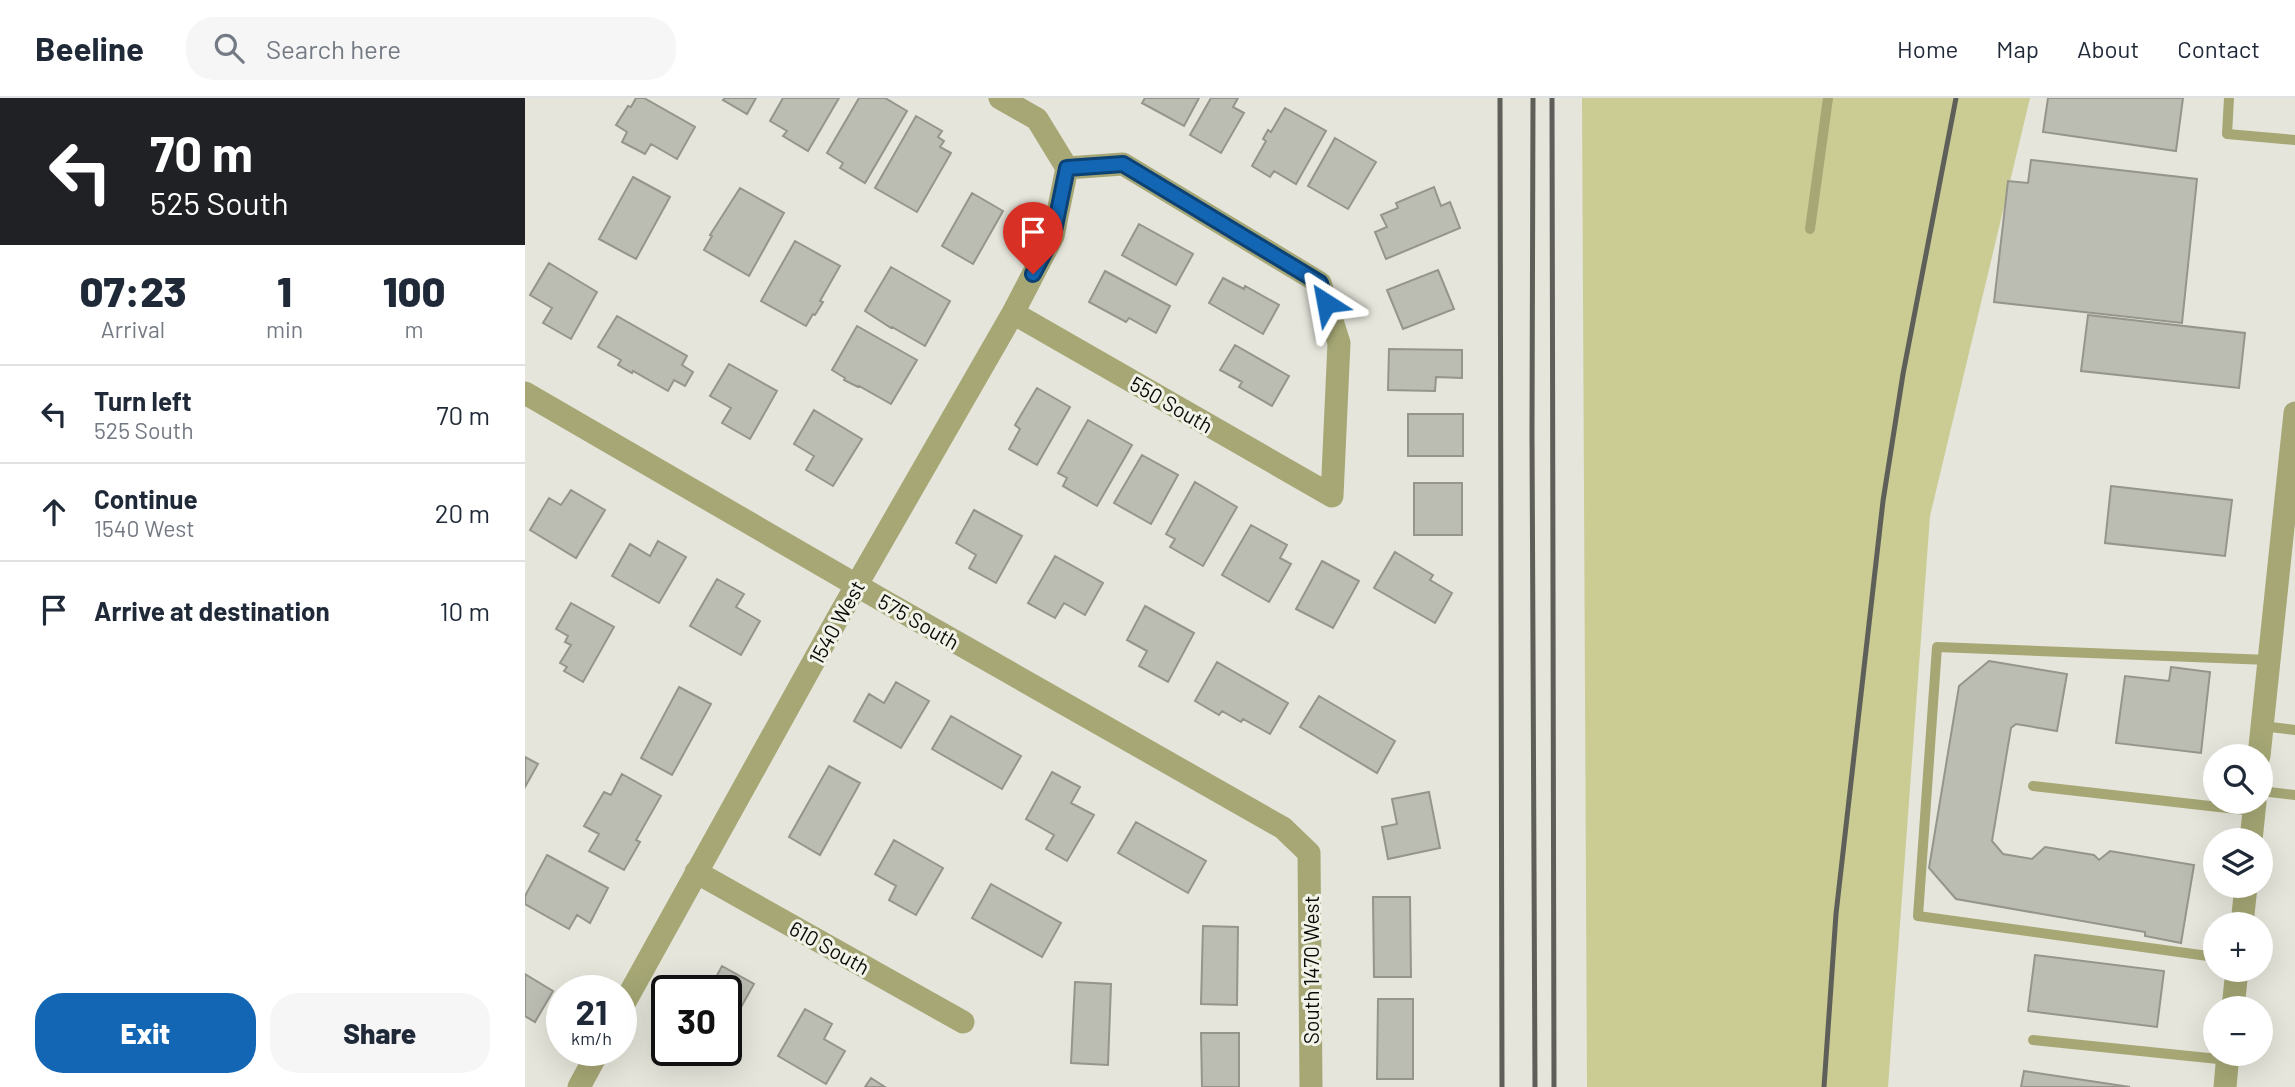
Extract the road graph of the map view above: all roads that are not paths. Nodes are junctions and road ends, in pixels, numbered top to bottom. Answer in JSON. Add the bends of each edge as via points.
{"nodes":[{"id":1,"x":1000,"y":98,"type":"edge"},
{"id":2,"x":1828,"y":98,"type":"edge"},
{"id":3,"x":2229,"y":98,"type":"edge"},
{"id":4,"x":2295,"y":139,"type":"edge"},
{"id":5,"x":1067,"y":168,"type":"junction"},
{"id":6,"x":1810,"y":229,"type":"dead end"},
{"id":7,"x":1013,"y":313,"type":"junction"},
{"id":8,"x":525,"y":393,"type":"edge"},
{"id":9,"x":2295,"y":413,"type":"edge"},
{"id":10,"x":856,"y":585,"type":"junction"},
{"id":11,"x":2269,"y":660,"type":"junction"},
{"id":12,"x":2262,"y":726,"type":"junction"},
{"id":13,"x":2295,"y":730,"type":"edge"},
{"id":14,"x":2260,"y":744,"type":"edge"},
{"id":15,"x":2033,"y":786,"type":"dead end"},
{"id":16,"x":2295,"y":795,"type":"edge"},
{"id":17,"x":2203,"y":797,"type":"edge"},
{"id":18,"x":2273,"y":798,"type":"edge"},
{"id":19,"x":1310,"y":853,"type":"joint"},
{"id":20,"x":696,"y":872,"type":"junction"},
{"id":21,"x":2203,"y":955,"type":"edge"},
{"id":22,"x":637,"y":980,"type":"edge"},
{"id":23,"x":963,"y":1023,"type":"dead end"},
{"id":24,"x":2033,"y":1040,"type":"dead end"},
{"id":25,"x":2203,"y":1054,"type":"edge"},
{"id":26,"x":590,"y":1066,"type":"edge"},
{"id":27,"x":2227,"y":1066,"type":"edge"},
{"id":28,"x":579,"y":1087,"type":"edge"},
{"id":29,"x":1311,"y":1087,"type":"edge"},
{"id":30,"x":2225,"y":1087,"type":"edge"}],
"edges":[{"from":1,"to":5,"type":"street","via":[[1037,119]]},
{"from":2,"to":6,"type":"lane"},
{"from":3,"to":4,"type":"lane","via":[[2227,134]]},
{"from":5,"to":7,"type":"street","name":"1540 West","via":[[1053,236]]},
{"from":5,"to":7,"type":"street","name":"550 South","via":[[1123,164],[1320,283],[1339,343],[1332,496]]},
{"from":7,"to":10,"type":"street","name":"1540 West"},
{"from":8,"to":10,"type":"street","name":"575 South"},
{"from":9,"to":11,"type":"street"},
{"from":10,"to":19,"type":"street","name":"575 South","via":[[1283,828]]},
{"from":10,"to":20,"type":"street","name":"1540 West"},
{"from":11,"to":12,"type":"street"},
{"from":11,"to":21,"type":"lane","via":[[1937,647],[1918,916]]},
{"from":12,"to":13,"type":"lane"},
{"from":12,"to":14,"type":"street"},
{"from":15,"to":17,"type":"lane"},
{"from":16,"to":18,"type":"lane"},
{"from":19,"to":29,"type":"street","name":"South 1470 West"},
{"from":20,"to":22,"type":"street","name":"1540 West"},
{"from":20,"to":23,"type":"street","name":"610 South"},
{"from":24,"to":25,"type":"lane"},
{"from":26,"to":28,"type":"street"},
{"from":27,"to":30,"type":"street"}]}
